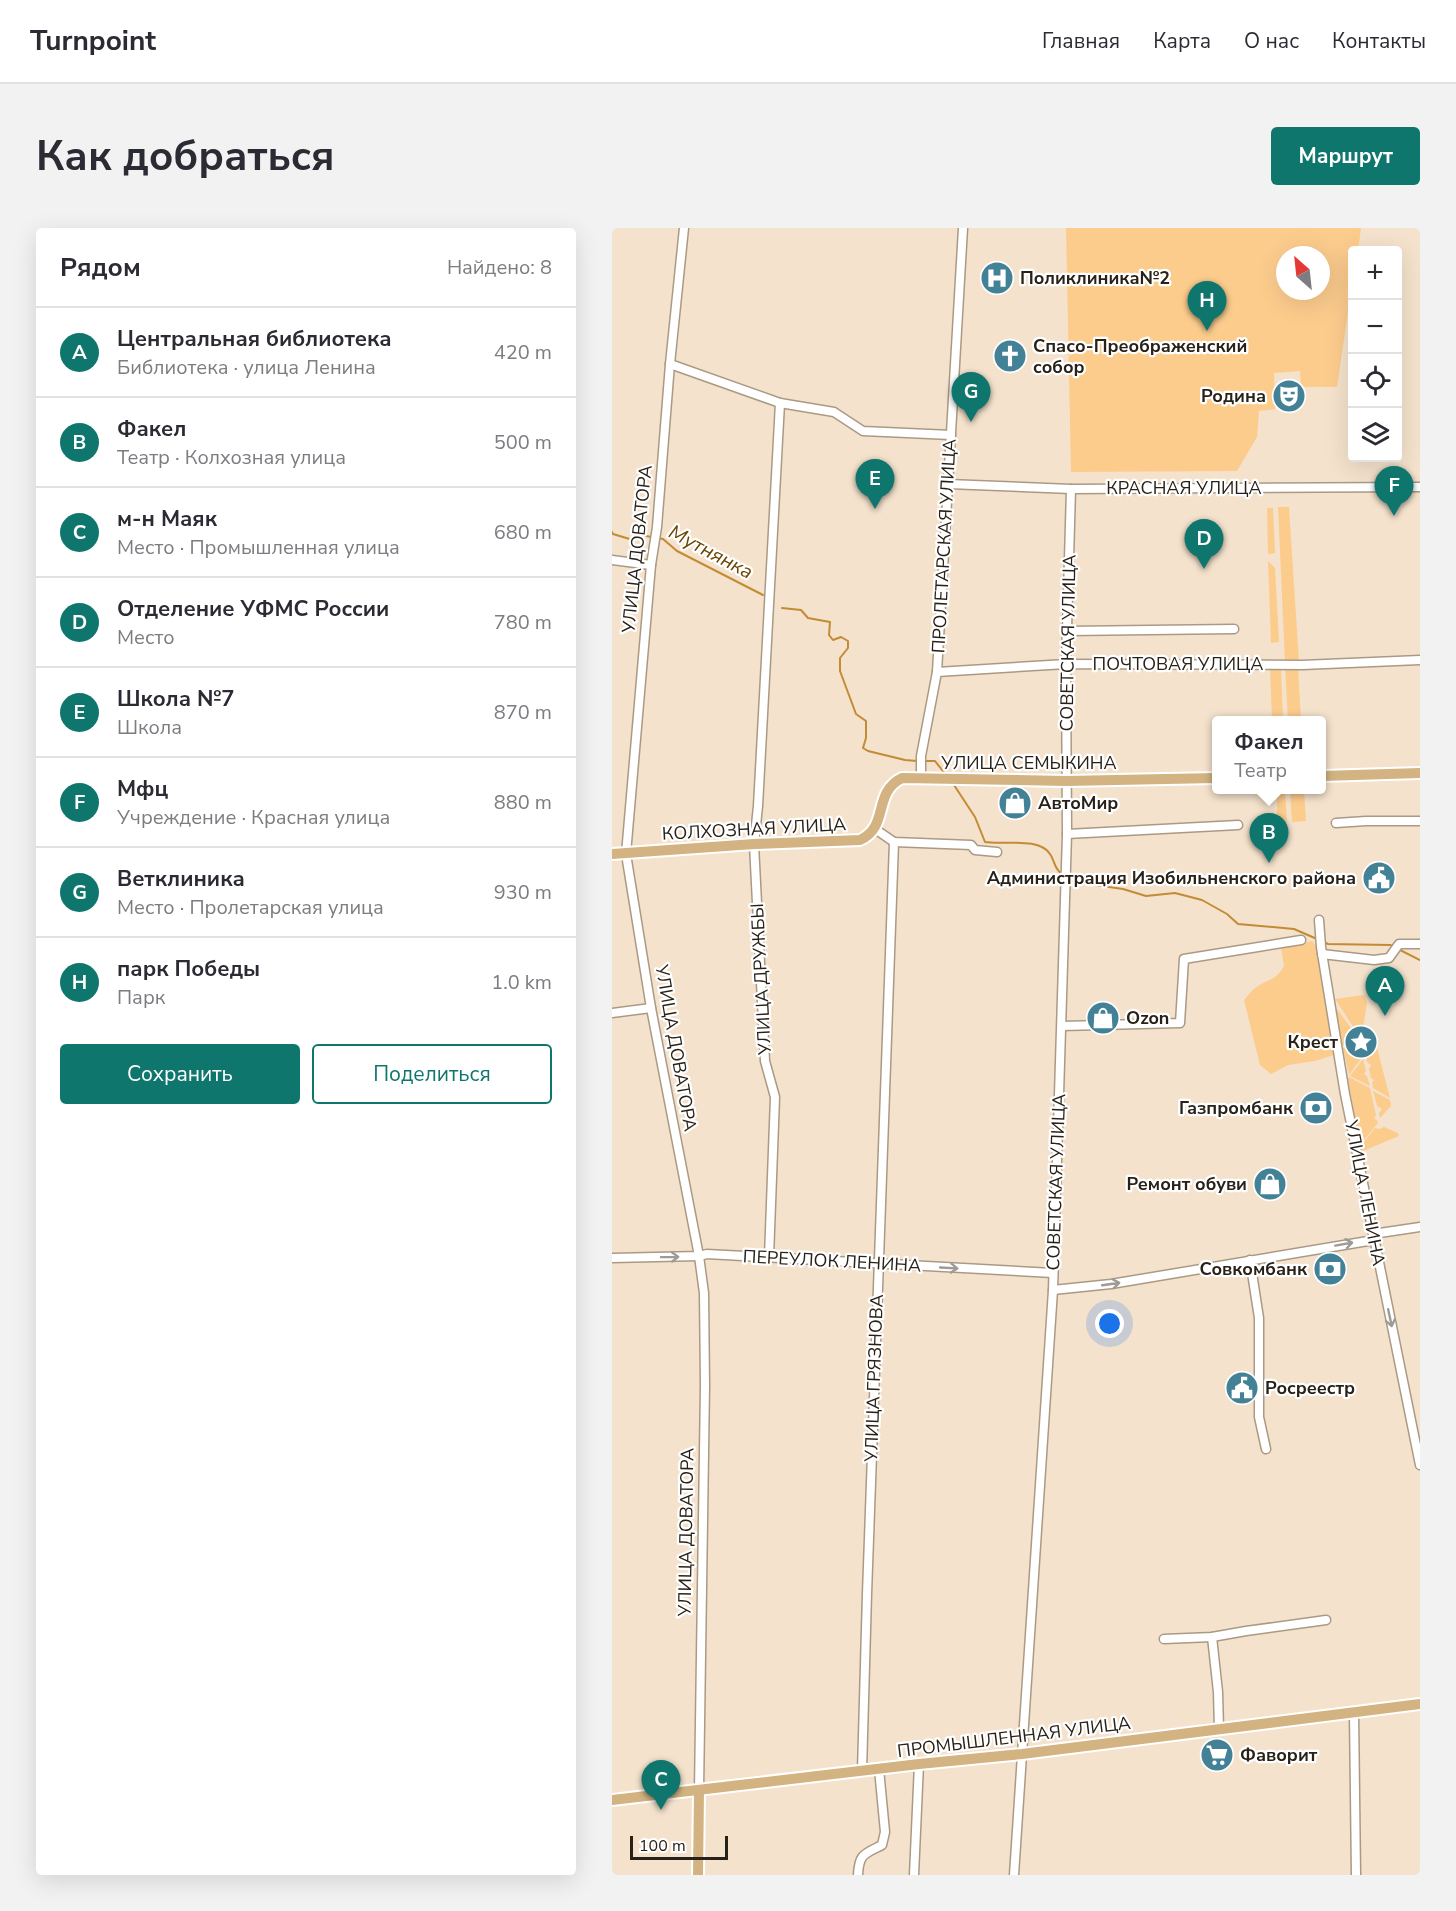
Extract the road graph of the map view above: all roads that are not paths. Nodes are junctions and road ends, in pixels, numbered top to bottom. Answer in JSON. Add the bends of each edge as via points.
{"nodes":[{"id":1,"x":684,"y":228,"type":"edge"},
{"id":2,"x":963,"y":228,"type":"edge"},
{"id":3,"x":670,"y":364,"type":"junction"},
{"id":4,"x":780,"y":403,"type":"junction"},
{"id":5,"x":951,"y":435,"type":"junction"},
{"id":6,"x":948,"y":484,"type":"junction"},
{"id":7,"x":1420,"y":487,"type":"edge"},
{"id":8,"x":1071,"y":489,"type":"junction"},
{"id":9,"x":612,"y":560,"type":"edge"},
{"id":10,"x":651,"y":565,"type":"junction"},
{"id":11,"x":1234,"y":629,"type":"dead end"},
{"id":12,"x":1067,"y":631,"type":"junction"},
{"id":13,"x":1420,"y":660,"type":"edge"},
{"id":14,"x":1066,"y":664,"type":"junction"},
{"id":15,"x":937,"y":672,"type":"junction"},
{"id":16,"x":1420,"y":773,"type":"edge"},
{"id":17,"x":1326,"y":776,"type":"edge"},
{"id":18,"x":921,"y":778,"type":"junction"},
{"id":19,"x":1212,"y":778,"type":"edge"},
{"id":20,"x":1066,"y":781,"type":"junction"},
{"id":21,"x":1420,"y":821,"type":"edge"},
{"id":22,"x":1336,"y":823,"type":"dead end"},
{"id":23,"x":1238,"y":825,"type":"dead end"},
{"id":24,"x":875,"y":830,"type":"junction"},
{"id":25,"x":1067,"y":834,"type":"junction"},
{"id":26,"x":894,"y":842,"type":"junction"},
{"id":27,"x":754,"y":844,"type":"junction"},
{"id":28,"x":997,"y":852,"type":"dead end"},
{"id":29,"x":612,"y":854,"type":"edge"},
{"id":30,"x":626,"y":854,"type":"junction"},
{"id":31,"x":1319,"y":920,"type":"dead end"},
{"id":32,"x":1301,"y":940,"type":"dead end"},
{"id":33,"x":1420,"y":944,"type":"edge"},
{"id":34,"x":1321,"y":951,"type":"junction"},
{"id":35,"x":651,"y":1008,"type":"junction"},
{"id":36,"x":612,"y":1013,"type":"edge"},
{"id":37,"x":1062,"y":1026,"type":"junction"},
{"id":38,"x":1420,"y":1227,"type":"edge"},
{"id":39,"x":1373,"y":1237,"type":"junction"},
{"id":40,"x":699,"y":1256,"type":"junction"},
{"id":41,"x":769,"y":1257,"type":"junction"},
{"id":42,"x":612,"y":1258,"type":"edge"},
{"id":43,"x":1250,"y":1260,"type":"junction"},
{"id":44,"x":878,"y":1264,"type":"junction"},
{"id":45,"x":1053,"y":1273,"type":"junction"},
{"id":46,"x":1053,"y":1290,"type":"junction"},
{"id":47,"x":1266,"y":1449,"type":"dead end"},
{"id":48,"x":1420,"y":1465,"type":"edge"},
{"id":49,"x":1326,"y":1620,"type":"dead end"},
{"id":50,"x":1212,"y":1637,"type":"junction"},
{"id":51,"x":1164,"y":1639,"type":"dead end"},
{"id":52,"x":1420,"y":1704,"type":"edge"},
{"id":53,"x":1353,"y":1713,"type":"junction"},
{"id":54,"x":1219,"y":1730,"type":"junction"},
{"id":55,"x":1022,"y":1754,"type":"junction"},
{"id":56,"x":919,"y":1764,"type":"junction"},
{"id":57,"x":879,"y":1769,"type":"junction"},
{"id":58,"x":862,"y":1771,"type":"junction"},
{"id":59,"x":699,"y":1791,"type":"junction"},
{"id":60,"x":612,"y":1800,"type":"edge"},
{"id":61,"x":698,"y":1875,"type":"edge"},
{"id":62,"x":858,"y":1875,"type":"edge"},
{"id":63,"x":914,"y":1875,"type":"edge"},
{"id":64,"x":1014,"y":1875,"type":"edge"},
{"id":65,"x":1356,"y":1875,"type":"edge"}],
"edges":[{"from":1,"to":3,"type":"street","name":"УЛИЦА ДОВАТОРА"},
{"from":2,"to":5,"type":"street","name":"ПРОЛЕТАРСКАЯ УЛИЦА"},
{"from":3,"to":4,"type":"street"},
{"from":3,"to":10,"type":"street","name":"УЛИЦА ДОВАТОРА"},
{"from":4,"to":5,"type":"street","via":[[834,412],[863,431]]},
{"from":4,"to":27,"type":"street","name":"УЛИЦА ДРУЖБЫ"},
{"from":5,"to":6,"type":"street","name":"ПРОЛЕТАРСКАЯ УЛИЦА"},
{"from":6,"to":8,"type":"street","name":"КРАСНАЯ УЛИЦА"},
{"from":6,"to":15,"type":"street","name":"ПРОЛЕТАРСКАЯ УЛИЦА"},
{"from":7,"to":8,"type":"street","name":"КРАСНАЯ УЛИЦА"},
{"from":8,"to":12,"type":"street","name":"СОВЕТСКАЯ УЛИЦА"},
{"from":9,"to":10,"type":"street"},
{"from":10,"to":30,"type":"street","name":"УЛИЦА ДОВАТОРА"},
{"from":11,"to":12,"type":"street"},
{"from":12,"to":14,"type":"street","name":"СОВЕТСКАЯ УЛИЦА"},
{"from":13,"to":14,"type":"street","name":"ПОЧТОВАЯ УЛИЦА","via":[[1302,666]]},
{"from":14,"to":15,"type":"street","name":"ПОЧТОВАЯ УЛИЦА"},
{"from":14,"to":20,"type":"street","name":"СОВЕТСКАЯ УЛИЦА"},
{"from":15,"to":18,"type":"street","name":"ПРОЛЕТАРСКАЯ УЛИЦА"},
{"from":16,"to":17,"type":"main road"},
{"from":18,"to":20,"type":"main road","name":"УЛИЦА СЕМЫКИНА"},
{"from":18,"to":24,"type":"main road","name":"УЛИЦА СЕМЫКИНА","via":[[902,778],[889,787]]},
{"from":19,"to":20,"type":"main road","name":"УЛИЦА СЕМЫКИНА"},
{"from":20,"to":25,"type":"street","name":"СОВЕТСКАЯ УЛИЦА"},
{"from":21,"to":22,"type":"street"},
{"from":23,"to":25,"type":"street"},
{"from":24,"to":26,"type":"street"},
{"from":24,"to":27,"type":"main road","name":"КОЛХОЗНАЯ УЛИЦА","via":[[860,840]]},
{"from":25,"to":37,"type":"street","name":"СОВЕТСКАЯ УЛИЦА"},
{"from":26,"to":28,"type":"street","via":[[971,845],[975,850]]},
{"from":26,"to":44,"type":"street","name":"УЛИЦА ГРЯЗНОВА"},
{"from":27,"to":30,"type":"main road","name":"КОЛХОЗНАЯ УЛИЦА"},
{"from":27,"to":41,"type":"street","name":"УЛИЦА ДРУЖБЫ","via":[[765,1061],[775,1097]]},
{"from":29,"to":30,"type":"main road","name":"КОЛХОЗНАЯ УЛИЦА"},
{"from":30,"to":35,"type":"street","name":"УЛИЦА ДОВАТОРА"},
{"from":31,"to":34,"type":"street","name":"УЛИЦА ЛЕНИНА"},
{"from":32,"to":37,"type":"street","via":[[1184,959],[1180,1023]]},
{"from":33,"to":34,"type":"street","via":[[1399,944],[1389,957],[1374,960]]},
{"from":34,"to":39,"type":"street","name":"УЛИЦА ЛЕНИНА"},
{"from":35,"to":36,"type":"street"},
{"from":35,"to":40,"type":"street","name":"УЛИЦА ДОВАТОРА"},
{"from":37,"to":45,"type":"street","name":"СОВЕТСКАЯ УЛИЦА"},
{"from":38,"to":39,"type":"street"},
{"from":43,"to":39,"type":"street","one_way":true},
{"from":39,"to":48,"type":"street","name":"УЛИЦА ЛЕНИНА","one_way":true},
{"from":40,"to":41,"type":"street","name":"ПЕРЕУЛОК ЛЕНИНА"},
{"from":42,"to":40,"type":"street","name":"ПЕРЕУЛОК ЛЕНИНА","one_way":true},
{"from":40,"to":59,"type":"street","name":"УЛИЦА ДОВАТОРА","via":[[704,1293],[705,1384]]},
{"from":41,"to":44,"type":"street","name":"ПЕРЕУЛОК ЛЕНИНА"},
{"from":46,"to":43,"type":"street","one_way":true},
{"from":43,"to":47,"type":"street","via":[[1259,1318],[1259,1417]]},
{"from":44,"to":45,"type":"street","name":"ПЕРЕУЛОК ЛЕНИНА","one_way":true},
{"from":44,"to":58,"type":"street","name":"УЛИЦА ГРЯЗНОВА"},
{"from":45,"to":46,"type":"street","name":"СОВЕТСКАЯ УЛИЦА"},
{"from":46,"to":55,"type":"street","name":"СОВЕТСКАЯ УЛИЦА"},
{"from":49,"to":50,"type":"street"},
{"from":50,"to":51,"type":"street"},
{"from":50,"to":54,"type":"street"},
{"from":52,"to":53,"type":"main road","name":"ПРОМЫШЛЕННАЯ УЛИЦА"},
{"from":53,"to":54,"type":"main road","name":"ПРОМЫШЛЕННАЯ УЛИЦА"},
{"from":53,"to":65,"type":"street"},
{"from":54,"to":55,"type":"main road","name":"ПРОМЫШЛЕННАЯ УЛИЦА"},
{"from":55,"to":56,"type":"main road","name":"ПРОМЫШЛЕННАЯ УЛИЦА"},
{"from":55,"to":64,"type":"street","name":"СОВЕТСКАЯ УЛИЦА"},
{"from":56,"to":57,"type":"main road","name":"ПРОМЫШЛЕННАЯ УЛИЦА"},
{"from":56,"to":63,"type":"street"},
{"from":57,"to":58,"type":"main road","name":"ПРОМЫШЛЕННАЯ УЛИЦА"},
{"from":57,"to":62,"type":"street","via":[[885,1832],[882,1845],[862,1854]]},
{"from":58,"to":59,"type":"main road","name":"ПРОМЫШЛЕННАЯ УЛИЦА"},
{"from":59,"to":60,"type":"main road","name":"ПРОМЫШЛЕННАЯ УЛИЦА"},
{"from":59,"to":61,"type":"main road","name":"УЛИЦА ДОВАТОРА"}]}
